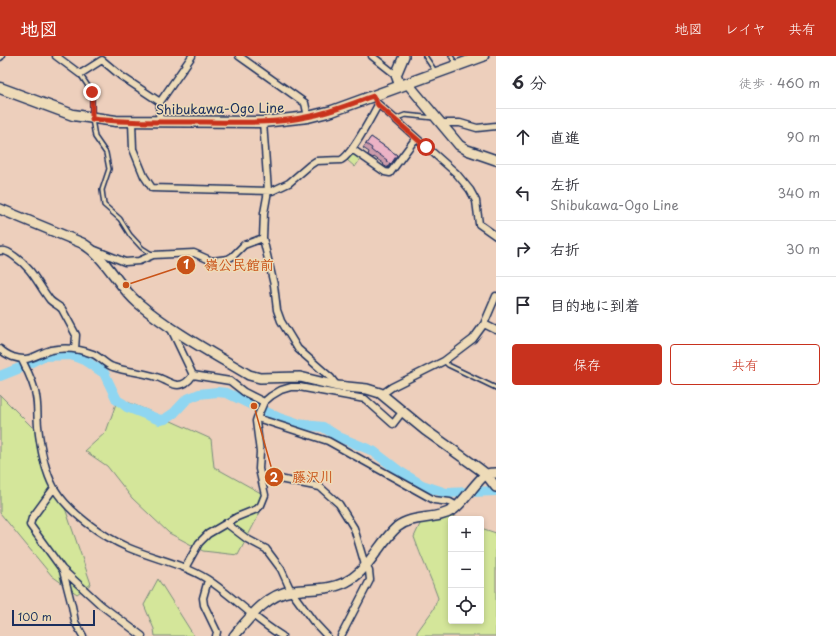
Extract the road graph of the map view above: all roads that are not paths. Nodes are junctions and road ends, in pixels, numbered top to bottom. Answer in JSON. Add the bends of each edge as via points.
{"nodes":[{"id":1,"x":56,"y":56,"type":"edge"},
{"id":2,"x":192,"y":56,"type":"edge"},
{"id":3,"x":239,"y":56,"type":"edge"},
{"id":4,"x":372,"y":56,"type":"edge"},
{"id":5,"x":404,"y":56,"type":"edge"},
{"id":6,"x":424,"y":56,"type":"edge"},
{"id":7,"x":451,"y":56,"type":"edge"},
{"id":8,"x":483,"y":56,"type":"edge"},
{"id":9,"x":456,"y":66,"type":"junction"},
{"id":10,"x":437,"y":73,"type":"junction"},
{"id":11,"x":80,"y":74,"type":"junction"},
{"id":12,"x":396,"y":75,"type":"junction"},
{"id":13,"x":404,"y":85,"type":"junction"},
{"id":14,"x":0,"y":88,"type":"edge"},
{"id":15,"x":376,"y":101,"type":"junction"},
{"id":16,"x":160,"y":102,"type":"junction"},
{"id":17,"x":308,"y":117,"type":"junction"},
{"id":18,"x":92,"y":119,"type":"junction"},
{"id":19,"x":395,"y":119,"type":"junction"},
{"id":20,"x":438,"y":121,"type":"junction"},
{"id":21,"x":132,"y":122,"type":"junction"},
{"id":22,"x":159,"y":122,"type":"junction"},
{"id":23,"x":263,"y":122,"type":"junction"},
{"id":24,"x":496,"y":126,"type":"edge"},
{"id":25,"x":416,"y":138,"type":"junction"},
{"id":26,"x":352,"y":149,"type":"junction"},
{"id":27,"x":496,"y":160,"type":"edge"},
{"id":28,"x":268,"y":191,"type":"junction"},
{"id":29,"x":0,"y":209,"type":"edge"},
{"id":30,"x":496,"y":236,"type":"edge"},
{"id":31,"x":263,"y":238,"type":"junction"},
{"id":32,"x":92,"y":249,"type":"junction"},
{"id":33,"x":0,"y":251,"type":"edge"},
{"id":34,"x":153,"y":255,"type":"junction"},
{"id":35,"x":496,"y":296,"type":"edge"},
{"id":36,"x":484,"y":324,"type":"junction"},
{"id":37,"x":169,"y":325,"type":"junction"},
{"id":38,"x":496,"y":330,"type":"edge"},
{"id":39,"x":0,"y":349,"type":"edge"},
{"id":40,"x":75,"y":349,"type":"junction"},
{"id":41,"x":22,"y":360,"type":"junction"},
{"id":42,"x":444,"y":361,"type":"junction"},
{"id":43,"x":193,"y":375,"type":"junction"},
{"id":44,"x":337,"y":386,"type":"junction"},
{"id":45,"x":496,"y":388,"type":"edge"},
{"id":46,"x":382,"y":394,"type":"junction"},
{"id":47,"x":263,"y":403,"type":"junction"},
{"id":48,"x":403,"y":412,"type":"junction"},
{"id":49,"x":257,"y":417,"type":"junction"},
{"id":50,"x":261,"y":477,"type":"junction"},
{"id":51,"x":492,"y":479,"type":"edge"},
{"id":52,"x":54,"y":488,"type":"junction"},
{"id":53,"x":460,"y":503,"type":"junction"},
{"id":54,"x":226,"y":523,"type":"junction"},
{"id":55,"x":365,"y":565,"type":"junction"},
{"id":56,"x":186,"y":568,"type":"junction"},
{"id":57,"x":62,"y":569,"type":"junction"},
{"id":58,"x":208,"y":580,"type":"junction"},
{"id":59,"x":291,"y":591,"type":"junction"},
{"id":60,"x":252,"y":615,"type":"junction"},
{"id":61,"x":83,"y":636,"type":"edge"},
{"id":62,"x":142,"y":636,"type":"edge"},
{"id":63,"x":216,"y":636,"type":"edge"},
{"id":64,"x":234,"y":636,"type":"edge"},
{"id":65,"x":282,"y":636,"type":"edge"},
{"id":66,"x":327,"y":636,"type":"edge"},
{"id":67,"x":341,"y":636,"type":"edge"}],
"edges":[{"from":1,"to":11,"type":"street"},
{"from":2,"to":16,"type":"street"},
{"from":3,"to":17,"type":"street","via":[[305,103]]},
{"from":4,"to":12,"type":"street"},
{"from":5,"to":12,"type":"street"},
{"from":6,"to":10,"type":"lane"},
{"from":7,"to":9,"type":"lane"},
{"from":8,"to":9,"type":"main road","name":"Shibukawa-Ogo Line"},
{"from":9,"to":10,"type":"main road","name":"Shibukawa-Ogo Line"},
{"from":10,"to":13,"type":"main road","name":"Shibukawa-Ogo Line"},
{"from":11,"to":16,"type":"street","via":[[102,60]]},
{"from":11,"to":18,"type":"lane","via":[[92,92]]},
{"from":12,"to":13,"type":"street"},
{"from":13,"to":15,"type":"main road","name":"Shibukawa-Ogo Line"},
{"from":13,"to":20,"type":"street"},
{"from":14,"to":18,"type":"main road","name":"Shibukawa-Ogo Line","via":[[63,112]]},
{"from":15,"to":17,"type":"main road","name":"Shibukawa-Ogo Line"},
{"from":15,"to":19,"type":"street"},
{"from":15,"to":26,"type":"street"},
{"from":16,"to":22,"type":"street"},
{"from":17,"to":23,"type":"main road","name":"Shibukawa-Ogo Line"},
{"from":18,"to":21,"type":"main road","name":"Shibukawa-Ogo Line"},
{"from":18,"to":34,"type":"lane","via":[[95,137],[106,154],[108,169],[102,190],[104,205],[120,219],[142,248]]},
{"from":19,"to":20,"type":"lane","via":[[405,116]]},
{"from":19,"to":25,"type":"street"},
{"from":20,"to":24,"type":"street","via":[[477,128]]},
{"from":20,"to":27,"type":"street","via":[[463,148]]},
{"from":21,"to":22,"type":"main road","name":"Shibukawa-Ogo Line"},
{"from":21,"to":28,"type":"street","via":[[134,149],[144,176],[152,188]]},
{"from":22,"to":23,"type":"main road","name":"Shibukawa-Ogo Line"},
{"from":23,"to":28,"type":"street"},
{"from":25,"to":26,"type":"street","via":[[388,173]]},
{"from":25,"to":30,"type":"street","via":[[456,173],[470,190],[476,201],[479,224]]},
{"from":26,"to":28,"type":"street","via":[[343,160],[316,161],[289,183]]},
{"from":28,"to":31,"type":"street"},
{"from":29,"to":32,"type":"street"},
{"from":31,"to":34,"type":"street","via":[[244,245],[228,259],[212,261],[194,253]]},
{"from":31,"to":44,"type":"street","via":[[281,321],[298,349]]},
{"from":32,"to":34,"type":"street","via":[[125,262],[139,261]]},
{"from":32,"to":37,"type":"street","via":[[129,295]]},
{"from":33,"to":40,"type":"street","via":[[10,253],[29,267],[53,304],[62,309],[76,335]]},
{"from":35,"to":36,"type":"street"},
{"from":36,"to":38,"type":"street"},
{"from":36,"to":42,"type":"street","via":[[473,339]]},
{"from":37,"to":43,"type":"street"},
{"from":37,"to":44,"type":"street","via":[[252,376],[300,378]]},
{"from":39,"to":41,"type":"street"},
{"from":40,"to":41,"type":"street","via":[[50,350]]},
{"from":40,"to":43,"type":"street","via":[[92,354],[112,367],[149,374],[175,385],[187,382]]},
{"from":41,"to":52,"type":"street","via":[[34,385],[41,443]]},
{"from":42,"to":45,"type":"lane"},
{"from":42,"to":46,"type":"street"},
{"from":43,"to":47,"type":"street","via":[[230,381]]},
{"from":44,"to":46,"type":"street","via":[[367,389]]},
{"from":46,"to":48,"type":"street"},
{"from":47,"to":48,"type":"street","via":[[281,390],[299,388],[365,399],[393,424]]},
{"from":47,"to":49,"type":"street"},
{"from":48,"to":51,"type":"street"},
{"from":49,"to":50,"type":"street"},
{"from":49,"to":53,"type":"street","via":[[328,441],[434,500]]},
{"from":50,"to":54,"type":"street","via":[[265,495],[261,505]]},
{"from":50,"to":55,"type":"street","via":[[320,486],[339,504],[348,517]]},
{"from":51,"to":53,"type":"street","via":[[475,485]]},
{"from":52,"to":56,"type":"street","via":[[73,512],[88,524],[128,548]]},
{"from":52,"to":57,"type":"street","via":[[32,518],[30,525]]},
{"from":53,"to":55,"type":"street","via":[[442,515],[415,519],[399,526]]},
{"from":54,"to":56,"type":"street","via":[[199,543]]},
{"from":54,"to":59,"type":"street","via":[[266,549],[281,569]]},
{"from":55,"to":59,"type":"street","via":[[351,579],[336,586]]},
{"from":55,"to":67,"type":"street","via":[[370,580]]},
{"from":56,"to":58,"type":"street"},
{"from":57,"to":61,"type":"street","via":[[75,622]]},
{"from":57,"to":62,"type":"street","via":[[101,605]]},
{"from":58,"to":60,"type":"street"},
{"from":58,"to":63,"type":"street","via":[[202,598],[217,632]]},
{"from":59,"to":60,"type":"street","via":[[270,599]]},
{"from":59,"to":66,"type":"street"},
{"from":60,"to":64,"type":"street"},
{"from":60,"to":65,"type":"street"}]}
